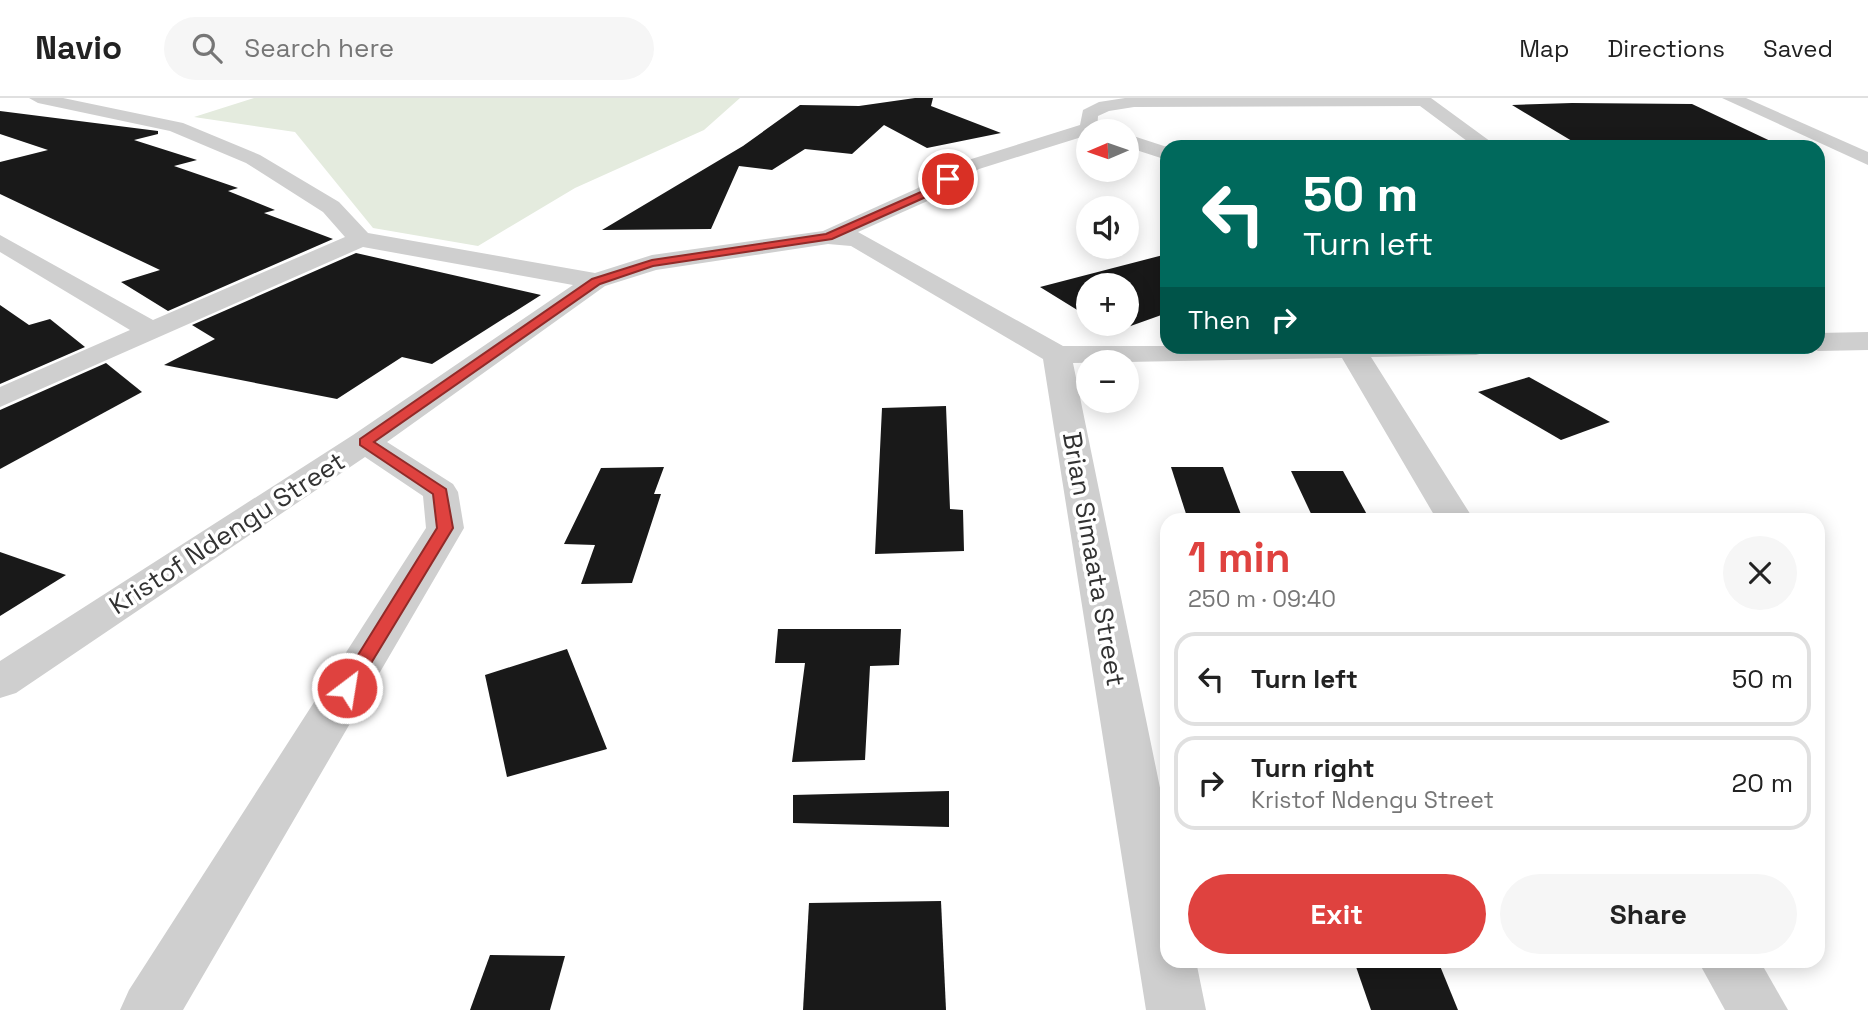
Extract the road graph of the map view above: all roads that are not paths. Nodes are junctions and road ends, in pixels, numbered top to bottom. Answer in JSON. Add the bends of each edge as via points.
{"nodes":[{"id":1,"x":38,"y":98,"type":"edge"},
{"id":2,"x":1158,"y":98,"type":"edge"},
{"id":3,"x":1731,"y":98,"type":"edge"},
{"id":4,"x":1421,"y":100,"type":"edge"},
{"id":5,"x":1133,"y":102,"type":"junction"},
{"id":6,"x":1092,"y":119,"type":"edge"},
{"id":7,"x":1076,"y":135,"type":"edge"},
{"id":8,"x":1478,"y":140,"type":"edge"},
{"id":9,"x":1139,"y":144,"type":"edge"},
{"id":10,"x":1160,"y":152,"type":"edge"},
{"id":11,"x":1868,"y":159,"type":"edge"},
{"id":12,"x":828,"y":237,"type":"junction"},
{"id":13,"x":360,"y":239,"type":"junction"},
{"id":14,"x":7,"y":253,"type":"edge"},
{"id":15,"x":596,"y":281,"type":"junction"},
{"id":16,"x":151,"y":331,"type":"junction"},
{"id":17,"x":1868,"y":341,"type":"edge"},
{"id":18,"x":1825,"y":342,"type":"edge"},
{"id":19,"x":1160,"y":353,"type":"edge"},
{"id":20,"x":1355,"y":354,"type":"edge"},
{"id":21,"x":1057,"y":355,"type":"junction"},
{"id":22,"x":0,"y":398,"type":"edge"},
{"id":23,"x":365,"y":442,"type":"junction"},
{"id":24,"x":1452,"y":513,"type":"edge"},
{"id":25,"x":0,"y":682,"type":"edge"},
{"id":26,"x":1160,"y":922,"type":"edge"},
{"id":27,"x":1168,"y":968,"type":"edge"},
{"id":28,"x":1731,"y":968,"type":"edge"},
{"id":29,"x":150,"y":1010,"type":"edge"},
{"id":30,"x":1176,"y":1010,"type":"edge"},
{"id":31,"x":1758,"y":1010,"type":"edge"}],
"edges":[{"from":1,"to":13,"type":"street","via":[[176,127],[253,159],[331,207]]},
{"from":2,"to":5,"type":"street"},
{"from":3,"to":11,"type":"street"},
{"from":4,"to":5,"type":"street"},
{"from":4,"to":8,"type":"street"},
{"from":5,"to":6,"type":"street","via":[[1105,106],[1090,114]]},
{"from":7,"to":12,"type":"street","via":[[972,165],[925,194]]},
{"from":9,"to":10,"type":"street"},
{"from":12,"to":15,"type":"street","name":"Kristof Ndengu Street","via":[[652,263]]},
{"from":12,"to":21,"type":"street","name":"Kristof Ndengu Street","via":[[857,239]]},
{"from":13,"to":15,"type":"street"},
{"from":13,"to":16,"type":"street"},
{"from":14,"to":16,"type":"street"},
{"from":15,"to":23,"type":"street","name":"Kristof Ndengu Street"},
{"from":16,"to":22,"type":"street"},
{"from":17,"to":18,"type":"street"},
{"from":19,"to":21,"type":"street"},
{"from":20,"to":24,"type":"street"},
{"from":21,"to":26,"type":"street","name":"Brian Simaata Street"},
{"from":23,"to":25,"type":"street","name":"Kristof Ndengu Street"},
{"from":23,"to":29,"type":"street","via":[[440,492],[445,528]]},
{"from":27,"to":30,"type":"street","name":"Brian Simaata Street"},
{"from":28,"to":31,"type":"street"}]}
